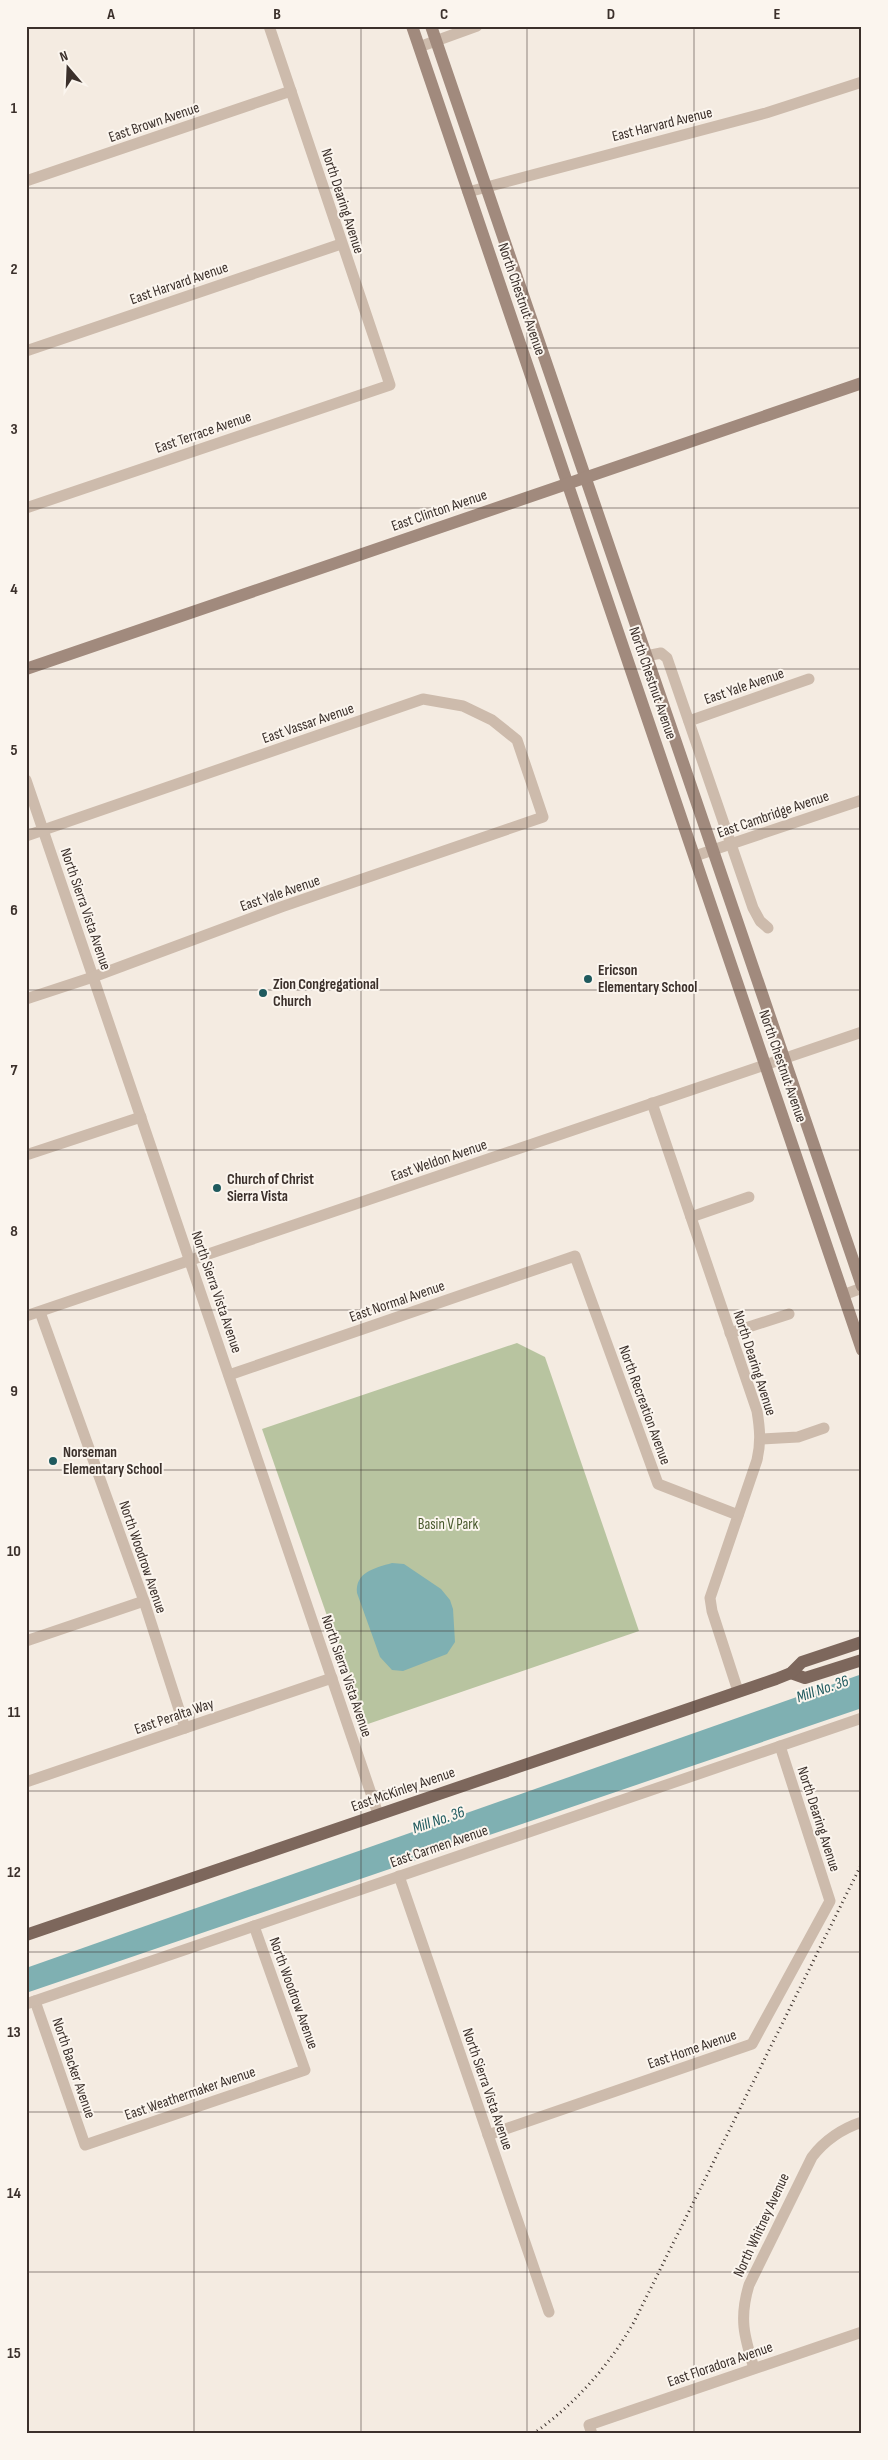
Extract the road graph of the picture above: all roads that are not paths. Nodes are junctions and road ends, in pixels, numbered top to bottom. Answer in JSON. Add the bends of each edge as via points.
{"nodes":[{"id":1,"x":269,"y":26,"type":"edge"},
{"id":2,"x":412,"y":26,"type":"edge"},
{"id":3,"x":431,"y":26,"type":"edge"},
{"id":4,"x":477,"y":26,"type":"edge"},
{"id":5,"x":436,"y":40,"type":"junction"},
{"id":6,"x":418,"y":47,"type":"junction"},
{"id":7,"x":862,"y":82,"type":"edge"},
{"id":8,"x":291,"y":91,"type":"junction"},
{"id":9,"x":26,"y":181,"type":"edge"},
{"id":10,"x":486,"y":186,"type":"junction"},
{"id":11,"x":468,"y":192,"type":"junction"},
{"id":12,"x":341,"y":244,"type":"junction"},
{"id":13,"x":26,"y":351,"type":"edge"},
{"id":14,"x":390,"y":385,"type":"joint"},
{"id":15,"x":861,"y":387,"type":"edge"},
{"id":16,"x":585,"y":477,"type":"junction"},
{"id":17,"x":567,"y":483,"type":"junction"},
{"id":18,"x":26,"y":508,"type":"edge"},
{"id":19,"x":646,"y":656,"type":"junction"},
{"id":20,"x":26,"y":669,"type":"edge"},
{"id":21,"x":808,"y":679,"type":"dead end"},
{"id":22,"x":689,"y":721,"type":"junction"},
{"id":23,"x":26,"y":780,"type":"edge"},
{"id":24,"x":862,"y":800,"type":"edge"},
{"id":25,"x":544,"y":816,"type":"joint"},
{"id":26,"x":43,"y":830,"type":"junction"},
{"id":27,"x":26,"y":836,"type":"edge"},
{"id":28,"x":730,"y":844,"type":"junction"},
{"id":29,"x":712,"y":850,"type":"junction"},
{"id":30,"x":695,"y":856,"type":"junction"},
{"id":31,"x":768,"y":928,"type":"dead end"},
{"id":32,"x":93,"y":977,"type":"junction"},
{"id":33,"x":26,"y":999,"type":"edge"},
{"id":34,"x":862,"y":1032,"type":"edge"},
{"id":35,"x":784,"y":1059,"type":"junction"},
{"id":36,"x":766,"y":1065,"type":"junction"},
{"id":37,"x":652,"y":1103,"type":"junction"},
{"id":38,"x":141,"y":1117,"type":"junction"},
{"id":39,"x":26,"y":1155,"type":"edge"},
{"id":40,"x":749,"y":1197,"type":"dead end"},
{"id":41,"x":691,"y":1217,"type":"junction"},
{"id":42,"x":575,"y":1256,"type":"joint"},
{"id":43,"x":190,"y":1261,"type":"junction"},
{"id":44,"x":862,"y":1287,"type":"edge"},
{"id":45,"x":843,"y":1294,"type":"junction"},
{"id":46,"x":40,"y":1312,"type":"junction"},
{"id":47,"x":789,"y":1314,"type":"dead end"},
{"id":48,"x":26,"y":1316,"type":"edge"},
{"id":49,"x":730,"y":1333,"type":"junction"},
{"id":50,"x":859,"y":1340,"type":"edge"},
{"id":51,"x":862,"y":1350,"type":"edge"},
{"id":52,"x":229,"y":1375,"type":"junction"},
{"id":53,"x":824,"y":1428,"type":"dead end"},
{"id":54,"x":761,"y":1439,"type":"junction"},
{"id":55,"x":738,"y":1516,"type":"junction"},
{"id":56,"x":144,"y":1601,"type":"junction"},
{"id":57,"x":26,"y":1641,"type":"edge"},
{"id":58,"x":862,"y":1642,"type":"edge"},
{"id":59,"x":862,"y":1660,"type":"edge"},
{"id":60,"x":791,"y":1673,"type":"junction"},
{"id":61,"x":332,"y":1678,"type":"junction"},
{"id":62,"x":738,"y":1691,"type":"junction"},
{"id":63,"x":862,"y":1718,"type":"edge"},
{"id":64,"x":185,"y":1728,"type":"junction"},
{"id":65,"x":780,"y":1746,"type":"junction"},
{"id":66,"x":26,"y":1782,"type":"edge"},
{"id":67,"x":378,"y":1814,"type":"junction"},
{"id":68,"x":399,"y":1876,"type":"junction"},
{"id":69,"x":830,"y":1901,"type":"joint"},
{"id":70,"x":254,"y":1926,"type":"junction"},
{"id":71,"x":26,"y":1935,"type":"edge"},
{"id":72,"x":31,"y":2002,"type":"edge"},
{"id":73,"x":305,"y":2070,"type":"joint"},
{"id":74,"x":862,"y":2122,"type":"edge"},
{"id":75,"x":488,"y":2135,"type":"junction"},
{"id":76,"x":85,"y":2145,"type":"joint"},
{"id":77,"x":549,"y":2312,"type":"dead end"},
{"id":78,"x":862,"y":2332,"type":"edge"},
{"id":79,"x":754,"y":2368,"type":"junction"},
{"id":80,"x":590,"y":2429,"type":"edge"}],
"edges":[{"from":1,"to":8,"type":"street","name":"North Dearing Avenue"},
{"from":2,"to":6,"type":"main road","name":"North Chestnut Avenue"},
{"from":3,"to":5,"type":"main road","name":"North Chestnut Avenue"},
{"from":4,"to":5,"type":"street"},
{"from":5,"to":6,"type":"street"},
{"from":5,"to":10,"type":"main road","name":"North Chestnut Avenue"},
{"from":6,"to":11,"type":"main road","name":"North Chestnut Avenue"},
{"from":7,"to":10,"type":"street","name":"East Harvard Avenue","via":[[766,113]]},
{"from":8,"to":9,"type":"street","name":"East Brown Avenue"},
{"from":8,"to":12,"type":"street","name":"North Dearing Avenue"},
{"from":10,"to":11,"type":"street","name":"East Harvard Avenue"},
{"from":10,"to":16,"type":"main road","name":"North Chestnut Avenue"},
{"from":11,"to":17,"type":"main road","name":"North Chestnut Avenue"},
{"from":12,"to":13,"type":"street","name":"East Harvard Avenue"},
{"from":12,"to":14,"type":"street","name":"North Dearing Avenue"},
{"from":14,"to":18,"type":"street","name":"East Terrace Avenue"},
{"from":15,"to":16,"type":"main road","name":"East Clinton Avenue"},
{"from":16,"to":17,"type":"main road","name":"East Clinton Avenue"},
{"from":16,"to":19,"type":"main road","name":"North Chestnut Avenue"},
{"from":17,"to":20,"type":"main road","name":"East Clinton Avenue"},
{"from":17,"to":30,"type":"main road","name":"North Chestnut Avenue"},
{"from":19,"to":22,"type":"street","name":"North Chestnut Avenue","via":[[665,655]]},
{"from":19,"to":29,"type":"main road","name":"North Chestnut Avenue"},
{"from":21,"to":22,"type":"street","name":"East Yale Avenue"},
{"from":22,"to":28,"type":"street","name":"North Chestnut Avenue"},
{"from":23,"to":26,"type":"street","name":"North Sierra Vista Avenue"},
{"from":24,"to":28,"type":"street","name":"East Cambridge Avenue"},
{"from":25,"to":26,"type":"street","name":"East Vassar Avenue","via":[[517,740],[492,720],[463,706],[422,699]]},
{"from":25,"to":32,"type":"street","name":"East Yale Avenue","via":[[281,907]]},
{"from":26,"to":27,"type":"street","name":"East Vassar Avenue"},
{"from":26,"to":32,"type":"street","name":"North Sierra Vista Avenue"},
{"from":28,"to":29,"type":"street","name":"East Cambridge Avenue"},
{"from":28,"to":31,"type":"street","name":"North Chestnut Avenue","via":[[756,916]]},
{"from":29,"to":30,"type":"street","name":"East Cambridge Avenue"},
{"from":29,"to":35,"type":"main road","name":"North Chestnut Avenue"},
{"from":30,"to":36,"type":"main road","name":"North Chestnut Avenue"},
{"from":32,"to":33,"type":"street","name":"East Yale Avenue"},
{"from":32,"to":38,"type":"street","name":"North Sierra Vista Avenue"},
{"from":34,"to":35,"type":"street","name":"East Weldon Avenue"},
{"from":35,"to":36,"type":"street","name":"East Weldon Avenue"},
{"from":35,"to":44,"type":"main road","name":"North Chestnut Avenue"},
{"from":36,"to":37,"type":"street","name":"East Weldon Avenue"},
{"from":36,"to":45,"type":"main road","name":"North Chestnut Avenue"},
{"from":37,"to":41,"type":"street","name":"North Dearing Avenue"},
{"from":37,"to":43,"type":"street","name":"East Weldon Avenue"},
{"from":38,"to":39,"type":"street"},
{"from":38,"to":43,"type":"street","name":"North Sierra Vista Avenue"},
{"from":40,"to":41,"type":"street"},
{"from":41,"to":49,"type":"street","name":"North Dearing Avenue"},
{"from":42,"to":52,"type":"street","name":"East Normal Avenue"},
{"from":42,"to":55,"type":"street","name":"North Recreation Avenue","via":[[658,1484]]},
{"from":43,"to":46,"type":"street","name":"East Weldon Avenue"},
{"from":43,"to":52,"type":"street","name":"North Sierra Vista Avenue"},
{"from":44,"to":45,"type":"street"},
{"from":45,"to":50,"type":"main road","name":"North Chestnut Avenue"},
{"from":46,"to":48,"type":"street","name":"East Weldon Avenue"},
{"from":46,"to":56,"type":"street","name":"North Woodrow Avenue"},
{"from":47,"to":49,"type":"street"},
{"from":49,"to":54,"type":"street","name":"North Dearing Avenue","via":[[757,1411]]},
{"from":50,"to":51,"type":"main road","name":"North Chestnut Avenue"},
{"from":52,"to":61,"type":"street","name":"North Sierra Vista Avenue"},
{"from":53,"to":54,"type":"street","via":[[798,1437]]},
{"from":54,"to":55,"type":"street","name":"North Dearing Avenue"},
{"from":55,"to":62,"type":"street","name":"North Dearing Avenue","via":[[710,1598]]},
{"from":56,"to":57,"type":"street"},
{"from":56,"to":64,"type":"street","name":"North Woodrow Avenue"},
{"from":58,"to":60,"type":"main road","name":"East McKinley Avenue","via":[[802,1662]]},
{"from":59,"to":60,"type":"main road","name":"East McKinley Avenue","via":[[805,1678]]},
{"from":60,"to":62,"type":"main road","name":"East McKinley Avenue"},
{"from":61,"to":64,"type":"street","name":"East Peralta Way"},
{"from":61,"to":67,"type":"street","name":"North Sierra Vista Avenue"},
{"from":62,"to":67,"type":"main road","name":"East McKinley Avenue"},
{"from":63,"to":65,"type":"street","name":"East Carmen Avenue"},
{"from":64,"to":66,"type":"street","name":"East Peralta Way"},
{"from":65,"to":68,"type":"street","name":"East Carmen Avenue"},
{"from":65,"to":69,"type":"street","name":"North Dearing Avenue"},
{"from":67,"to":71,"type":"main road","name":"East McKinley Avenue"},
{"from":68,"to":70,"type":"street","name":"East Carmen Avenue"},
{"from":68,"to":75,"type":"street","name":"North Sierra Vista Avenue"},
{"from":69,"to":75,"type":"street","name":"East Home Avenue","via":[[752,2044]]},
{"from":70,"to":72,"type":"street","name":"East Carmen Avenue"},
{"from":70,"to":73,"type":"street","name":"North Woodrow Avenue"},
{"from":72,"to":76,"type":"street","name":"North Backer Avenue"},
{"from":73,"to":76,"type":"street","name":"East Weathermaker Avenue"},
{"from":74,"to":79,"type":"street","name":"North Whitney Avenue","via":[[838,2133],[812,2157],[749,2285],[743,2303],[742,2322]]},
{"from":75,"to":77,"type":"street","name":"North Sierra Vista Avenue"},
{"from":78,"to":79,"type":"street","name":"East Floradora Avenue"},
{"from":79,"to":80,"type":"street","name":"East Floradora Avenue"}]}
